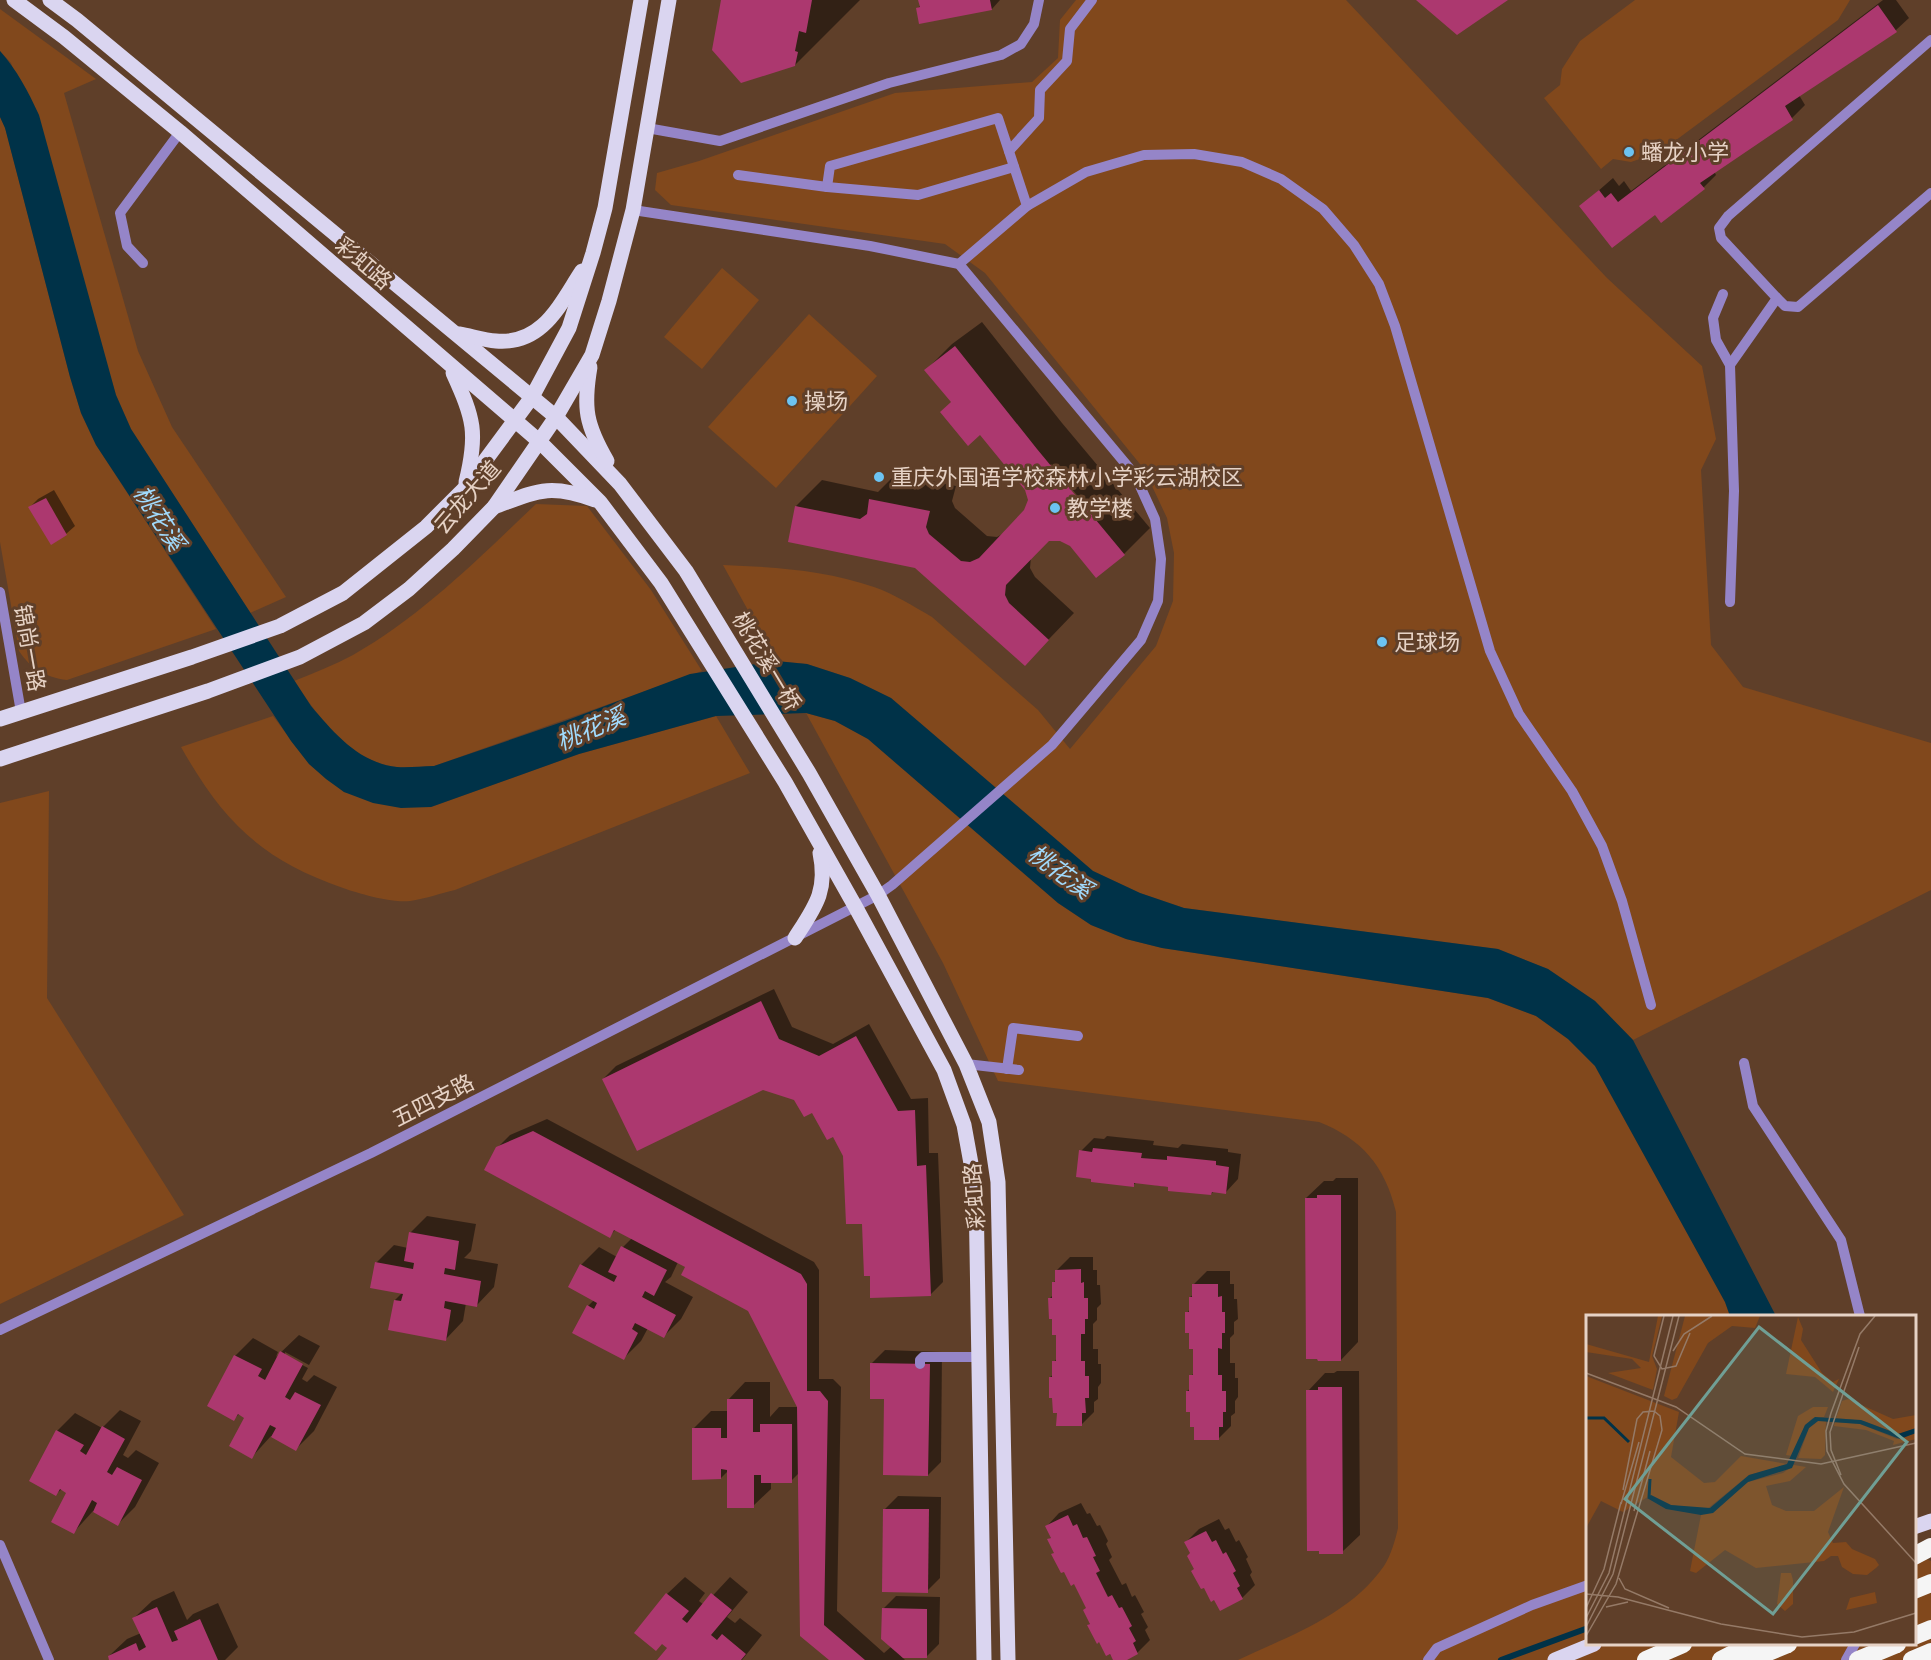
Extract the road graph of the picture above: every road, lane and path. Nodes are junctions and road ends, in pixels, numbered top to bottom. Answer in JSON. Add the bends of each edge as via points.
{"nodes":[{"id":1,"x":14,"y":0,"type":"edge"},
{"id":2,"x":50,"y":0,"type":"edge"},
{"id":3,"x":641,"y":0,"type":"edge"},
{"id":4,"x":669,"y":0,"type":"edge"},
{"id":5,"x":1039,"y":0,"type":"edge"},
{"id":6,"x":1092,"y":0,"type":"edge"},
{"id":7,"x":1931,"y":40,"type":"edge"},
{"id":8,"x":647,"y":128,"type":"junction"},
{"id":9,"x":180,"y":132,"type":"junction"},
{"id":10,"x":1009,"y":151,"type":"junction"},
{"id":11,"x":1014,"y":167,"type":"junction"},
{"id":12,"x":738,"y":175,"type":"dead end"},
{"id":13,"x":827,"y":187,"type":"junction"},
{"id":14,"x":1931,"y":193,"type":"edge"},
{"id":15,"x":1027,"y":206,"type":"junction"},
{"id":16,"x":633,"y":210,"type":"junction"},
{"id":17,"x":593,"y":254,"type":"junction"},
{"id":18,"x":143,"y":263,"type":"dead end"},
{"id":19,"x":959,"y":264,"type":"junction"},
{"id":20,"x":1723,"y":294,"type":"dead end"},
{"id":21,"x":1777,"y":298,"type":"junction"},
{"id":22,"x":458,"y":334,"type":"junction"},
{"id":23,"x":592,"y":355,"type":"junction"},
{"id":24,"x":1730,"y":365,"type":"junction"},
{"id":25,"x":451,"y":367,"type":"junction"},
{"id":26,"x":532,"y":397,"type":"junction"},
{"id":27,"x":556,"y":417,"type":"junction"},
{"id":28,"x":514,"y":422,"type":"junction"},
{"id":29,"x":540,"y":442,"type":"junction"},
{"id":30,"x":620,"y":484,"type":"junction"},
{"id":31,"x":464,"y":489,"type":"junction"},
{"id":32,"x":600,"y":502,"type":"junction"},
{"id":33,"x":494,"y":507,"type":"junction"},
{"id":34,"x":686,"y":571,"type":"joint"},
{"id":35,"x":0,"y":592,"type":"edge"},
{"id":36,"x":1730,"y":602,"type":"dead end"},
{"id":37,"x":21,"y":712,"type":"junction"},
{"id":38,"x":0,"y":719,"type":"edge"},
{"id":39,"x":0,"y":759,"type":"edge"},
{"id":40,"x":809,"y":773,"type":"joint"},
{"id":41,"x":818,"y":841,"type":"junction"},
{"id":42,"x":878,"y":895,"type":"junction"},
{"id":43,"x":855,"y":906,"type":"junction"},
{"id":44,"x":795,"y":938,"type":"junction"},
{"id":45,"x":1651,"y":1005,"type":"dead end"},
{"id":46,"x":1078,"y":1036,"type":"dead end"},
{"id":47,"x":966,"y":1064,"type":"junction"},
{"id":48,"x":1744,"y":1064,"type":"dead end"},
{"id":49,"x":1007,"y":1069,"type":"junction"},
{"id":50,"x":1019,"y":1070,"type":"dead end"},
{"id":51,"x":1860,"y":1315,"type":"edge"},
{"id":52,"x":0,"y":1330,"type":"edge"},
{"id":53,"x":979,"y":1357,"type":"junction"},
{"id":54,"x":920,"y":1364,"type":"dead end"},
{"id":55,"x":1931,"y":1521,"type":"edge"},
{"id":56,"x":1916,"y":1526,"type":"edge"},
{"id":57,"x":0,"y":1545,"type":"edge"},
{"id":58,"x":1931,"y":1546,"type":"edge"},
{"id":59,"x":1916,"y":1550,"type":"edge"},
{"id":60,"x":1916,"y":1555,"type":"edge"},
{"id":61,"x":1931,"y":1583,"type":"edge"},
{"id":62,"x":1586,"y":1586,"type":"edge"},
{"id":63,"x":1916,"y":1589,"type":"edge"},
{"id":64,"x":1931,"y":1629,"type":"edge"},
{"id":65,"x":1916,"y":1635,"type":"edge"},
{"id":66,"x":1592,"y":1645,"type":"edge"},
{"id":67,"x":1681,"y":1645,"type":"edge"},
{"id":68,"x":1750,"y":1645,"type":"edge"},
{"id":69,"x":1786,"y":1645,"type":"edge"},
{"id":70,"x":1854,"y":1645,"type":"edge"},
{"id":71,"x":1895,"y":1645,"type":"edge"},
{"id":72,"x":1931,"y":1652,"type":"edge"},
{"id":73,"x":49,"y":1660,"type":"edge"},
{"id":74,"x":984,"y":1660,"type":"edge"},
{"id":75,"x":1008,"y":1660,"type":"edge"},
{"id":76,"x":1428,"y":1660,"type":"edge"},
{"id":77,"x":1555,"y":1660,"type":"edge"},
{"id":78,"x":1646,"y":1660,"type":"edge"},
{"id":79,"x":1721,"y":1660,"type":"edge"},
{"id":80,"x":1749,"y":1660,"type":"edge"},
{"id":81,"x":1846,"y":1660,"type":"edge"},
{"id":82,"x":1858,"y":1660,"type":"edge"},
{"id":83,"x":1912,"y":1660,"type":"edge"}],
"edges":[{"from":1,"to":9,"type":"main road","name":"彩虹路"},
{"from":2,"to":22,"type":"main road","name":"彩虹路"},
{"from":3,"to":17,"type":"main road","name":"云龙大道","via":[[605,208]]},
{"from":4,"to":8,"type":"main road","name":"云龙大道"},
{"from":5,"to":8,"type":"street","via":[[1034,24],[1021,44],[1001,55],[889,84],[720,141]]},
{"from":6,"to":10,"type":"street","via":[[1070,29],[1067,61],[1040,90],[1039,117]]},
{"from":7,"to":21,"type":"street","via":[[1728,216],[1719,228],[1721,238]]},
{"from":8,"to":16,"type":"main road","name":"云龙大道"},
{"from":9,"to":18,"type":"street","via":[[120,213],[127,246]]},
{"from":9,"to":25,"type":"main road","name":"彩虹路"},
{"from":10,"to":11,"type":"street"},
{"from":10,"to":13,"type":"street","via":[[998,118],[830,166]]},
{"from":11,"to":13,"type":"street","via":[[918,195]]},
{"from":11,"to":15,"type":"street"},
{"from":12,"to":13,"type":"street"},
{"from":14,"to":21,"type":"street","via":[[1798,307],[1785,306]]},
{"from":15,"to":19,"type":"street"},
{"from":15,"to":45,"type":"street","via":[[1086,172],[1144,154],[1194,154],[1242,162],[1281,179],[1323,209],[1354,245],[1379,284],[1395,326],[1490,651],[1520,714],[1572,791],[1602,846]]},
{"from":16,"to":19,"type":"street","via":[[870,246]]},
{"from":16,"to":23,"type":"main road","name":"云龙大道"},
{"from":17,"to":22,"type":"main road","via":[[547,324],[526,337],[498,341]]},
{"from":17,"to":26,"type":"main road","name":"云龙大道","via":[[569,328]]},
{"from":19,"to":42,"type":"street","name":"五四支路","via":[[1135,475],[1155,519],[1161,559],[1158,601],[1141,640],[1052,745]]},
{"from":20,"to":24,"type":"street","via":[[1713,318],[1716,340]]},
{"from":21,"to":24,"type":"street"},
{"from":22,"to":26,"type":"main road","name":"彩虹路"},
{"from":23,"to":27,"type":"main road","name":"云龙大道"},
{"from":23,"to":30,"type":"main road","via":[[585,394],[587,418],[595,441]]},
{"from":24,"to":36,"type":"street","via":[[1734,491]]},
{"from":25,"to":28,"type":"main road","name":"彩虹路"},
{"from":25,"to":31,"type":"main road","via":[[474,430]]},
{"from":26,"to":27,"type":"main road","name":"彩虹路"},
{"from":26,"to":28,"type":"main road","name":"云龙大道"},
{"from":27,"to":29,"type":"main road","name":"云龙大道"},
{"from":27,"to":30,"type":"main road","name":"彩虹路"},
{"from":28,"to":29,"type":"main road","name":"彩虹路"},
{"from":28,"to":31,"type":"main road","name":"云龙大道"},
{"from":29,"to":32,"type":"main road","name":"彩虹路"},
{"from":29,"to":33,"type":"main road","name":"云龙大道"},
{"from":30,"to":34,"type":"main road","name":"彩虹路"},
{"from":31,"to":37,"type":"main road","name":"云龙大道","via":[[426,527],[343,593],[280,626]]},
{"from":32,"to":33,"type":"main road","via":[[551,489]]},
{"from":32,"to":41,"type":"main road","name":"彩虹路","via":[[661,583]]},
{"from":33,"to":39,"type":"main road","name":"云龙大道","via":[[409,589],[364,623],[300,657]]},
{"from":34,"to":40,"type":"main road","name":"桃花溪一桥"},
{"from":35,"to":37,"type":"street","name":"锦尚一路"},
{"from":37,"to":38,"type":"main road","name":"云龙大道"},
{"from":40,"to":42,"type":"main road","name":"彩虹路"},
{"from":41,"to":43,"type":"main road","name":"彩虹路"},
{"from":41,"to":44,"type":"main road","via":[[823,888]]},
{"from":42,"to":43,"type":"street","name":"五四支路"},
{"from":42,"to":47,"type":"main road","name":"彩虹路"},
{"from":43,"to":44,"type":"street","name":"五四支路"},
{"from":43,"to":53,"type":"main road","name":"彩虹路","via":[[944,1070],[964,1125],[976,1191]]},
{"from":44,"to":52,"type":"street","name":"五四支路","via":[[371,1153]]},
{"from":46,"to":49,"type":"street","via":[[1012,1028]]},
{"from":47,"to":49,"type":"street"},
{"from":47,"to":75,"type":"main road","name":"彩虹路","via":[[989,1122],[998,1182]]},
{"from":48,"to":51,"type":"street","via":[[1752,1106],[1841,1240]]},
{"from":49,"to":50,"type":"street"},
{"from":53,"to":54,"type":"street","via":[[923,1357]]},
{"from":53,"to":74,"type":"main road","name":"彩虹路"},
{"from":55,"to":56,"type":"main road"},
{"from":57,"to":73,"type":"street"},
{"from":58,"to":59,"type":"highway"},
{"from":58,"to":60,"type":"highway"},
{"from":61,"to":63,"type":"highway"},
{"from":62,"to":76,"type":"street","via":[[1532,1605],[1437,1648]]},
{"from":64,"to":65,"type":"highway"},
{"from":66,"to":77,"type":"main road"},
{"from":67,"to":78,"type":"highway"},
{"from":68,"to":79,"type":"highway"},
{"from":69,"to":80,"type":"highway"},
{"from":70,"to":81,"type":"street"},
{"from":71,"to":82,"type":"highway"},
{"from":72,"to":83,"type":"highway"}]}
